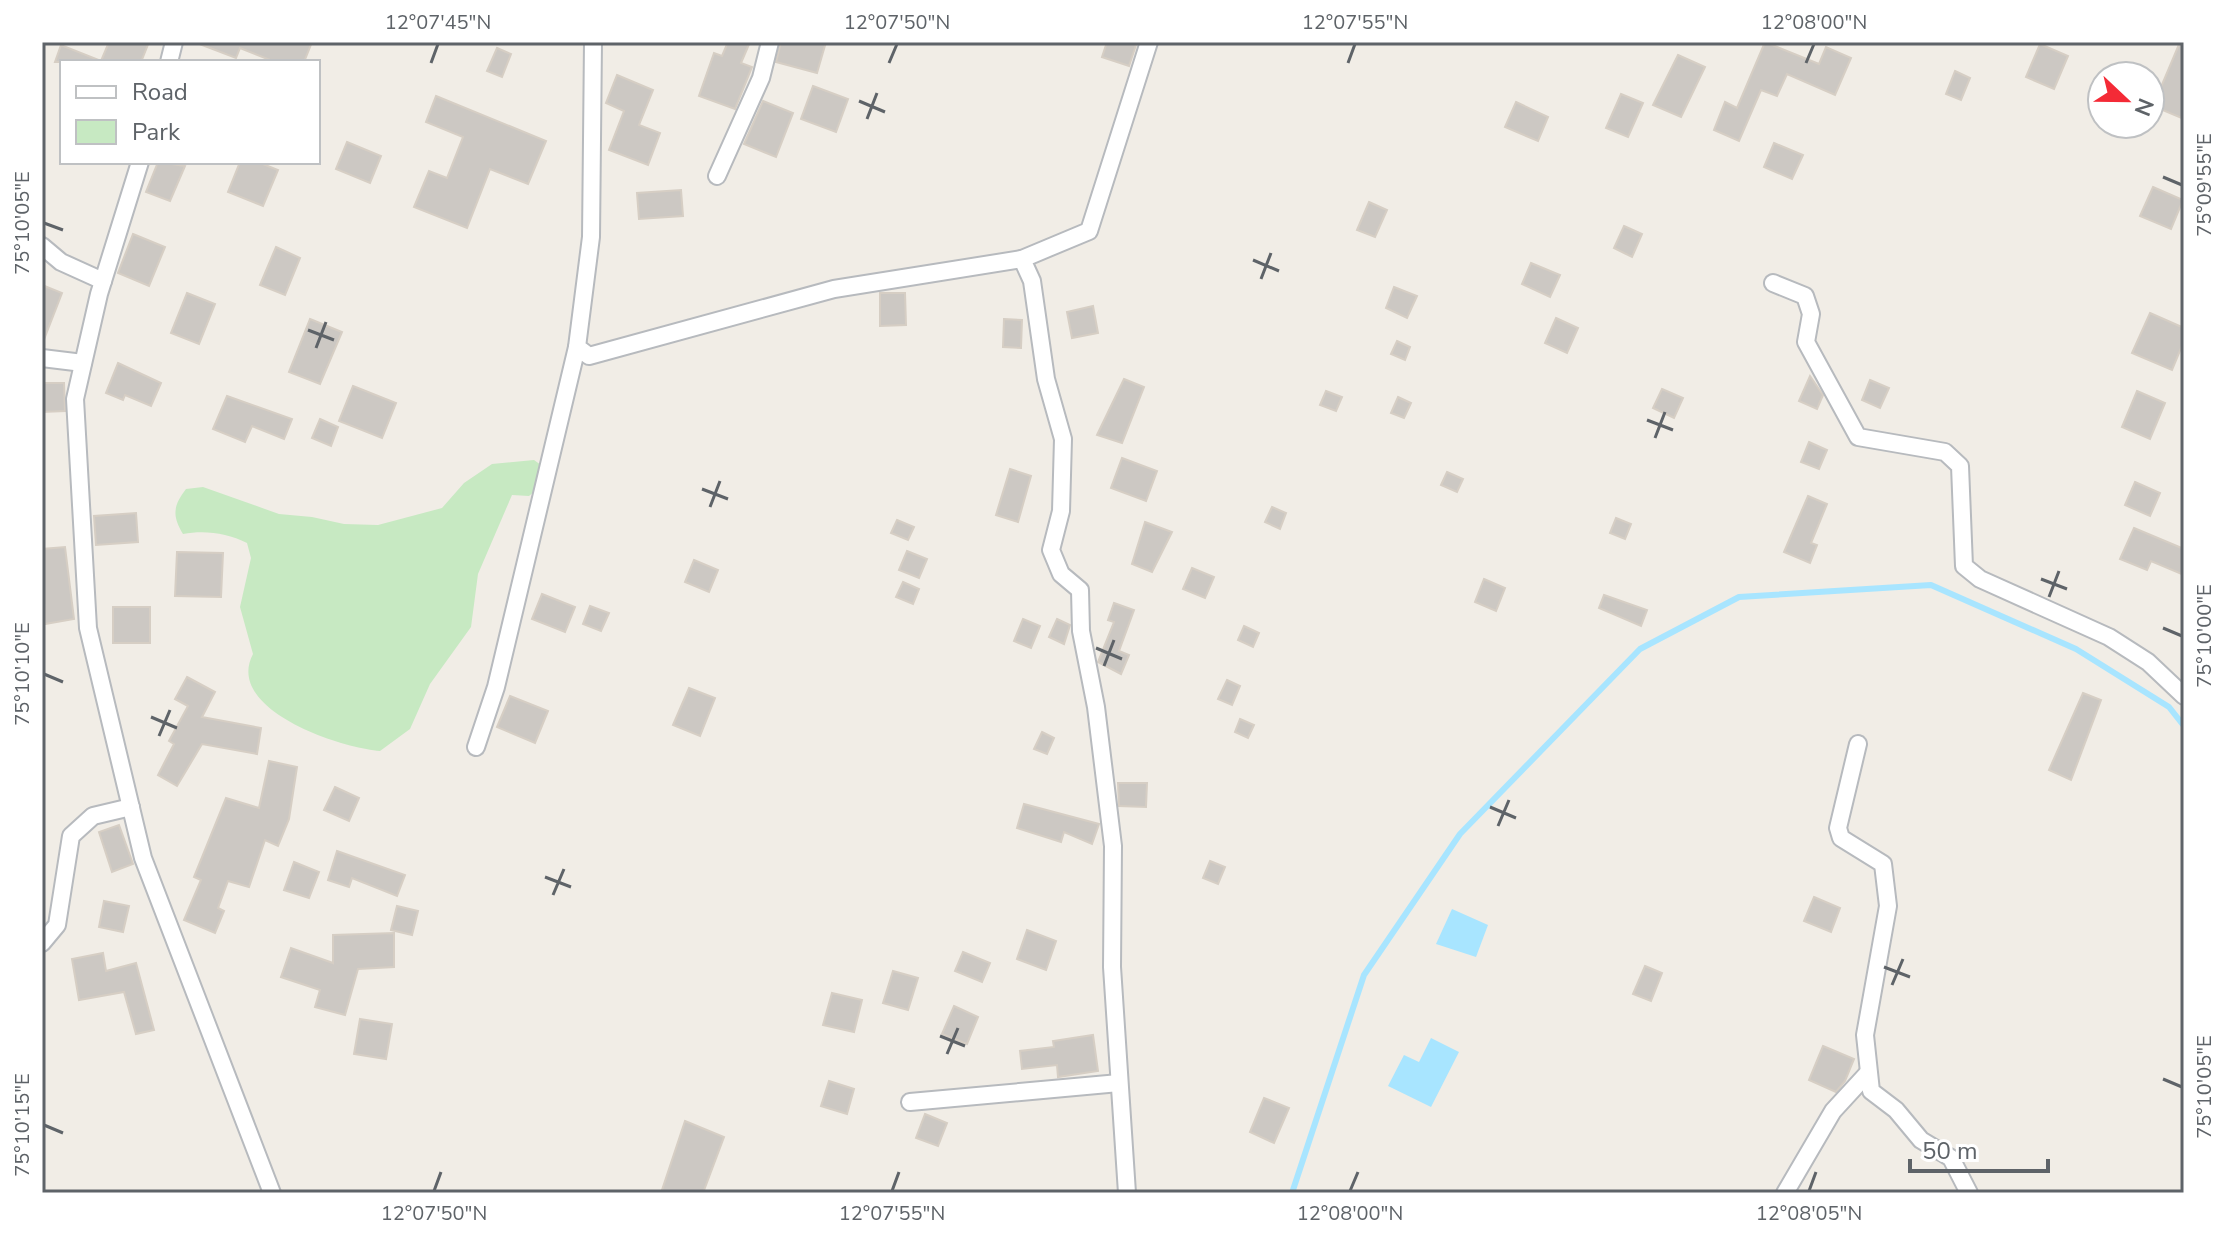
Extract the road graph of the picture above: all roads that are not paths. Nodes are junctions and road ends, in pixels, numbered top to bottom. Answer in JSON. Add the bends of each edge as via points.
{"nodes":[{"id":1,"x":593,"y":42,"type":"edge"},
{"id":2,"x":770,"y":42,"type":"edge"},
{"id":3,"x":1149,"y":42,"type":"edge"},
{"id":4,"x":139,"y":164,"type":"edge"},
{"id":5,"x":717,"y":176,"type":"dead end"},
{"id":6,"x":42,"y":246,"type":"edge"},
{"id":7,"x":1022,"y":259,"type":"junction"},
{"id":8,"x":103,"y":281,"type":"junction"},
{"id":9,"x":1773,"y":283,"type":"dead end"},
{"id":10,"x":577,"y":347,"type":"junction"},
{"id":11,"x":42,"y":358,"type":"edge"},
{"id":12,"x":83,"y":363,"type":"junction"},
{"id":13,"x":2184,"y":696,"type":"edge"},
{"id":14,"x":1858,"y":744,"type":"dead end"},
{"id":15,"x":476,"y":747,"type":"dead end"},
{"id":16,"x":131,"y":807,"type":"junction"},
{"id":17,"x":42,"y":943,"type":"edge"},
{"id":18,"x":1867,"y":1074,"type":"junction"},
{"id":19,"x":1119,"y":1083,"type":"junction"},
{"id":20,"x":910,"y":1102,"type":"dead end"},
{"id":21,"x":272,"y":1193,"type":"edge"},
{"id":22,"x":1127,"y":1193,"type":"edge"},
{"id":23,"x":1785,"y":1193,"type":"edge"},
{"id":24,"x":1969,"y":1193,"type":"edge"}],
"edges":[{"from":1,"to":10,"type":"street","via":[[591,237]]},
{"from":2,"to":5,"type":"street","via":[[761,78]]},
{"from":3,"to":7,"type":"street","via":[[1089,231]]},
{"from":4,"to":8,"type":"street"},
{"from":6,"to":8,"type":"street","via":[[61,262]]},
{"from":7,"to":10,"type":"street","via":[[834,289],[589,356]]},
{"from":7,"to":19,"type":"street","via":[[1032,281],[1046,379],[1063,439],[1061,511],[1051,550],[1061,574],[1080,590],[1081,631],[1113,846],[1112,967]]},
{"from":8,"to":12,"type":"street"},
{"from":9,"to":13,"type":"street","via":[[1805,296],[1811,314],[1806,342],[1858,437],[1945,452],[1960,466],[1964,566],[1980,579],[2109,637],[2148,662]]},
{"from":10,"to":15,"type":"street","via":[[496,687]]},
{"from":11,"to":12,"type":"street"},
{"from":12,"to":16,"type":"street","via":[[75,399],[88,628]]},
{"from":14,"to":18,"type":"street","via":[[1838,828],[1841,838],[1883,864],[1888,906],[1865,1035]]},
{"from":16,"to":17,"type":"street","via":[[93,816],[71,836],[57,925]]},
{"from":16,"to":21,"type":"street","via":[[143,858]]},
{"from":18,"to":23,"type":"street","via":[[1833,1111]]},
{"from":18,"to":24,"type":"street","via":[[1871,1091],[1921,1140],[1951,1158]]},
{"from":19,"to":20,"type":"street"},
{"from":19,"to":22,"type":"street"}]}
